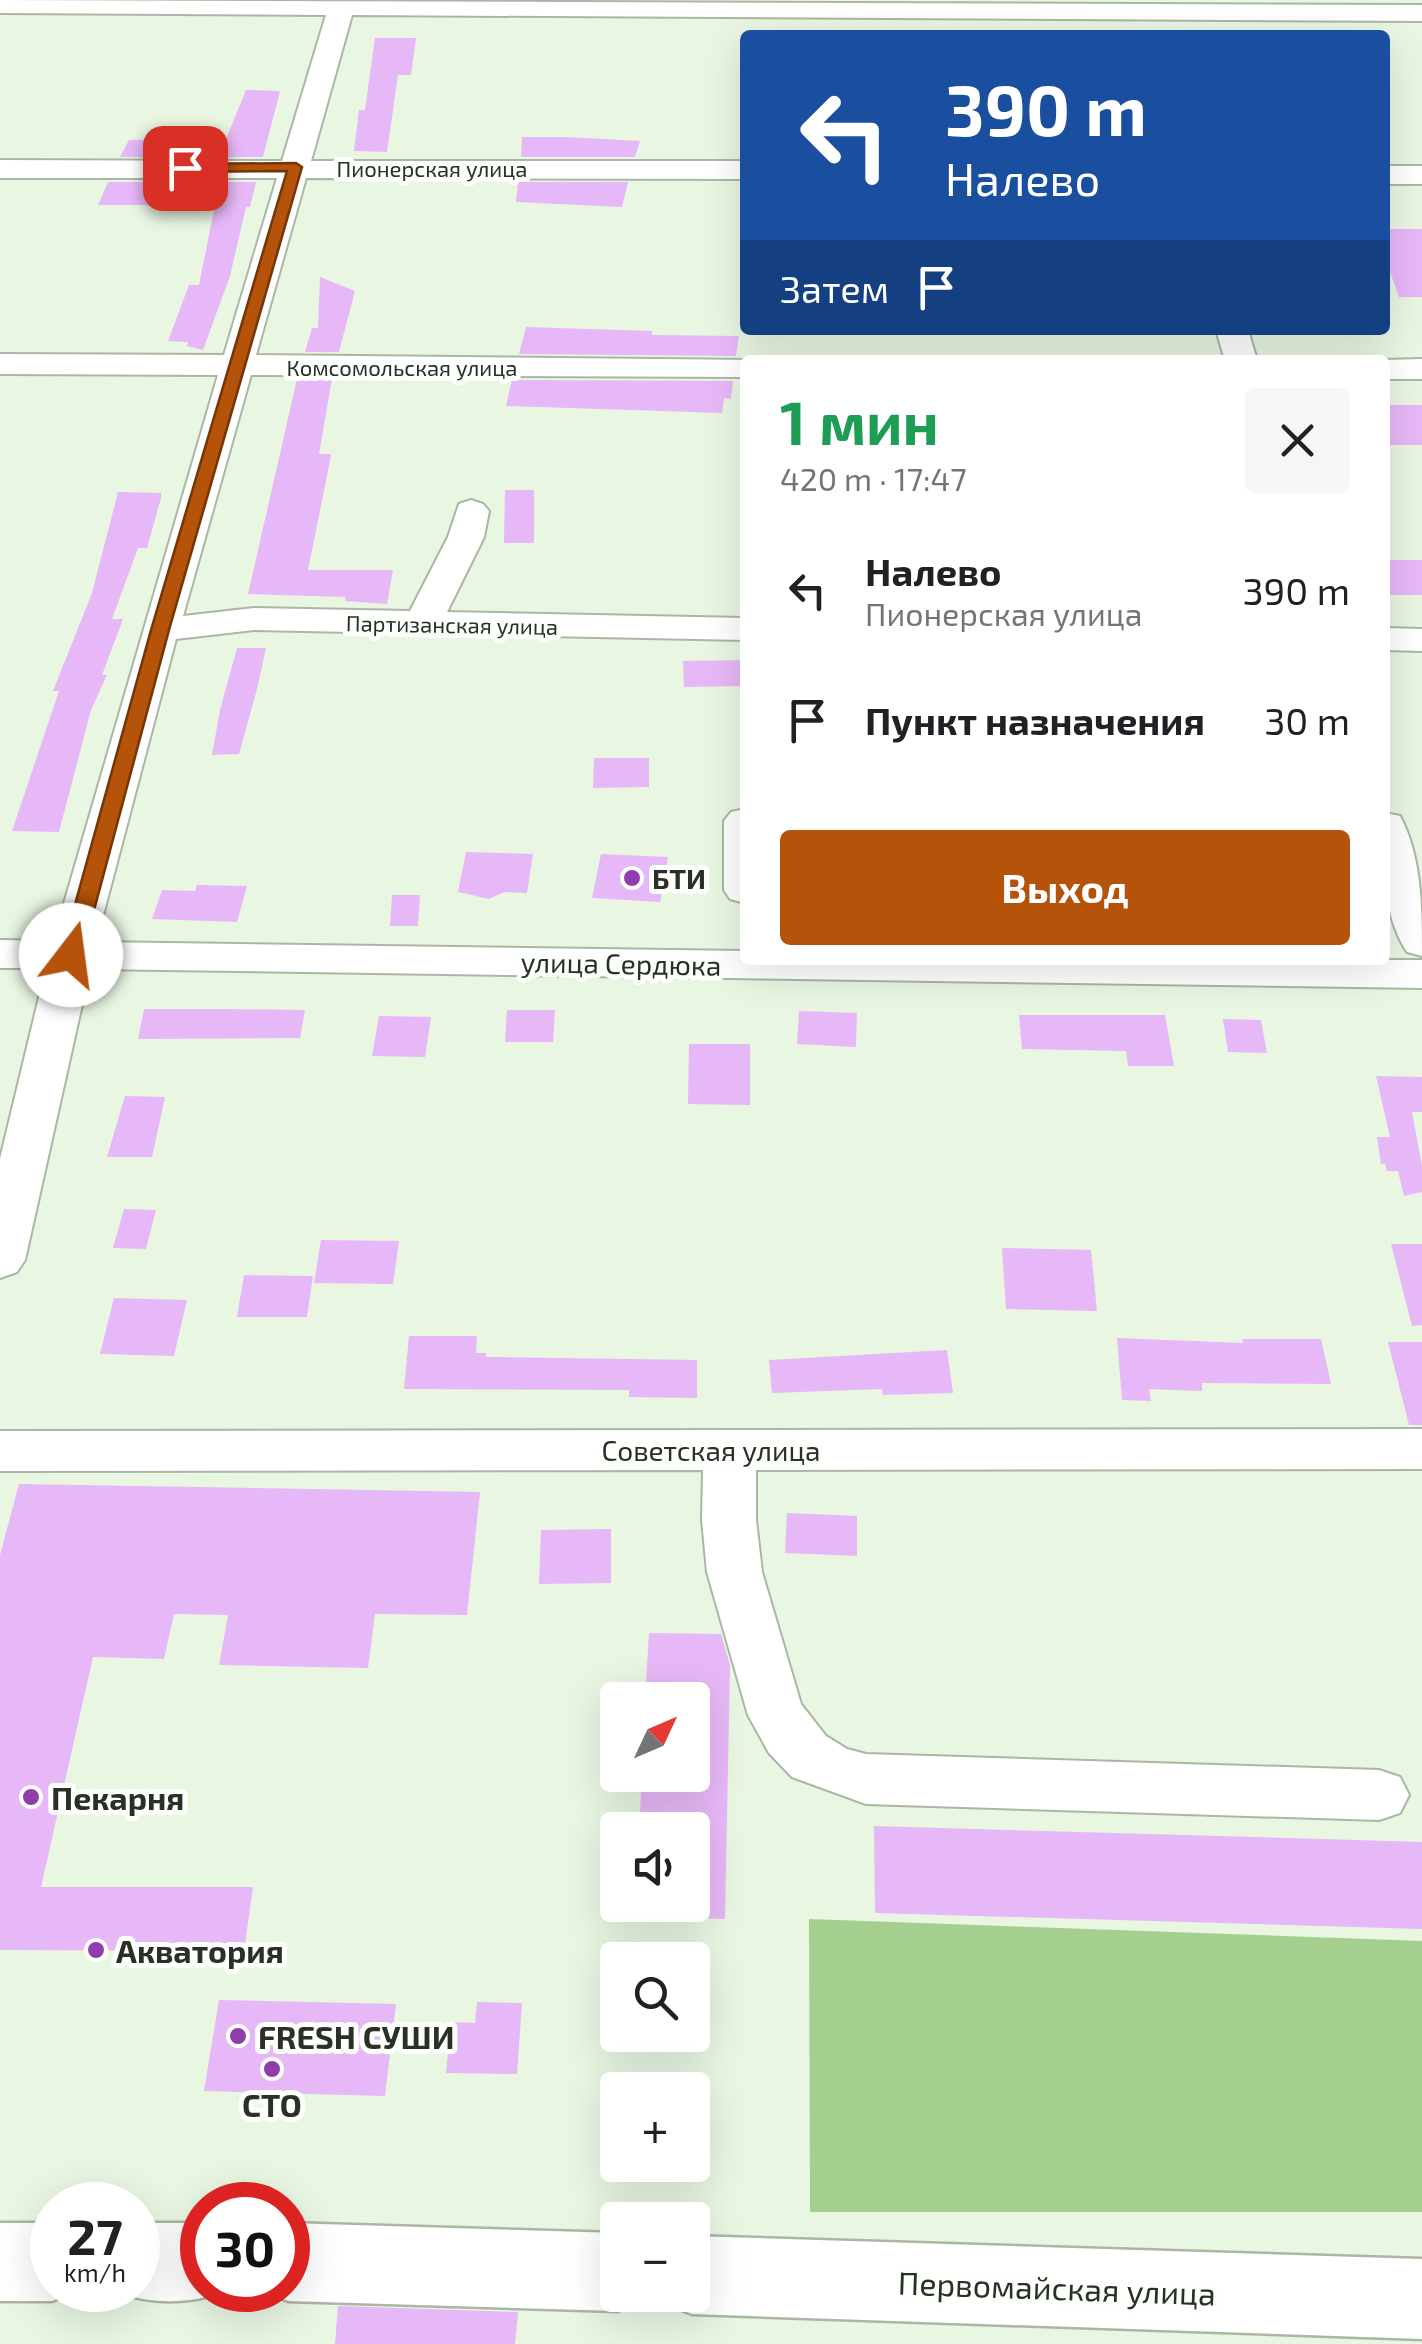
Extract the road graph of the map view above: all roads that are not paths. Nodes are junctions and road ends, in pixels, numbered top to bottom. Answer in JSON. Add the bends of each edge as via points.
{"nodes":[{"id":1,"x":342,"y":4,"type":"edge"},
{"id":2,"x":0,"y":5,"type":"edge"},
{"id":3,"x":1422,"y":13,"type":"edge"},
{"id":4,"x":1119,"y":16,"type":"edge"},
{"id":5,"x":296,"y":167,"type":"junction"},
{"id":6,"x":0,"y":169,"type":"edge"},
{"id":7,"x":740,"y":170,"type":"edge"},
{"id":8,"x":1390,"y":175,"type":"edge"},
{"id":9,"x":1422,"y":175,"type":"edge"},
{"id":10,"x":0,"y":364,"type":"edge"},
{"id":11,"x":240,"y":366,"type":"junction"},
{"id":12,"x":740,"y":367,"type":"edge"},
{"id":13,"x":1390,"y":368,"type":"edge"},
{"id":14,"x":1422,"y":369,"type":"edge"},
{"id":15,"x":471,"y":511,"type":"dead end"},
{"id":16,"x":422,"y":625,"type":"junction"},
{"id":17,"x":740,"y":629,"type":"edge"},
{"id":18,"x":160,"y":630,"type":"junction"},
{"id":19,"x":1390,"y":639,"type":"edge"},
{"id":20,"x":1422,"y":640,"type":"edge"},
{"id":21,"x":1390,"y":841,"type":"edge"},
{"id":22,"x":1422,"y":942,"type":"edge"},
{"id":23,"x":0,"y":954,"type":"edge"},
{"id":24,"x":71,"y":955,"type":"junction"},
{"id":25,"x":740,"y":963,"type":"edge"},
{"id":26,"x":869,"y":965,"type":"edge"},
{"id":27,"x":1422,"y":974,"type":"edge"},
{"id":28,"x":0,"y":1260,"type":"edge"},
{"id":29,"x":731,"y":1450,"type":"junction"},
{"id":30,"x":1422,"y":1450,"type":"edge"},
{"id":31,"x":0,"y":1451,"type":"edge"},
{"id":32,"x":1379,"y":1795,"type":"dead end"},
{"id":33,"x":0,"y":2262,"type":"edge"},
{"id":34,"x":30,"y":2262,"type":"edge"},
{"id":35,"x":310,"y":2263,"type":"edge"},
{"id":36,"x":600,"y":2271,"type":"edge"},
{"id":37,"x":710,"y":2276,"type":"edge"},
{"id":38,"x":1422,"y":2299,"type":"edge"}],
"edges":[{"from":1,"to":2,"type":"street"},
{"from":1,"to":4,"type":"street"},
{"from":1,"to":5,"type":"street"},
{"from":3,"to":4,"type":"street"},
{"from":5,"to":6,"type":"street","name":"Пионерская улица"},
{"from":5,"to":7,"type":"street","name":"Пионерская улица"},
{"from":5,"to":11,"type":"street"},
{"from":8,"to":9,"type":"street"},
{"from":10,"to":11,"type":"street","name":"Комсомольская улица"},
{"from":11,"to":12,"type":"street","name":"Комсомольская улица"},
{"from":11,"to":18,"type":"street"},
{"from":13,"to":14,"type":"street"},
{"from":15,"to":16,"type":"street","via":[[466,537]]},
{"from":16,"to":17,"type":"street","name":"Партизанская улица"},
{"from":16,"to":18,"type":"street","name":"Партизанская улица","via":[[254,618]]},
{"from":18,"to":24,"type":"street"},
{"from":19,"to":20,"type":"street"},
{"from":21,"to":22,"type":"street"},
{"from":23,"to":24,"type":"street","name":"улица Сердюка"},
{"from":24,"to":25,"type":"street","name":"улица Сердюка"},
{"from":24,"to":28,"type":"street"},
{"from":26,"to":27,"type":"street","name":"улица Сердюка"},
{"from":29,"to":30,"type":"street","name":"Советская улица"},
{"from":29,"to":31,"type":"street","name":"Советская улица"},
{"from":29,"to":32,"type":"street","via":[[730,1542],[767,1693],[776,1717],[820,1766],[866,1780]]},
{"from":33,"to":34,"type":"main road"},
{"from":35,"to":36,"type":"main road"},
{"from":37,"to":38,"type":"main road","name":"Первомайская улица"}]}
